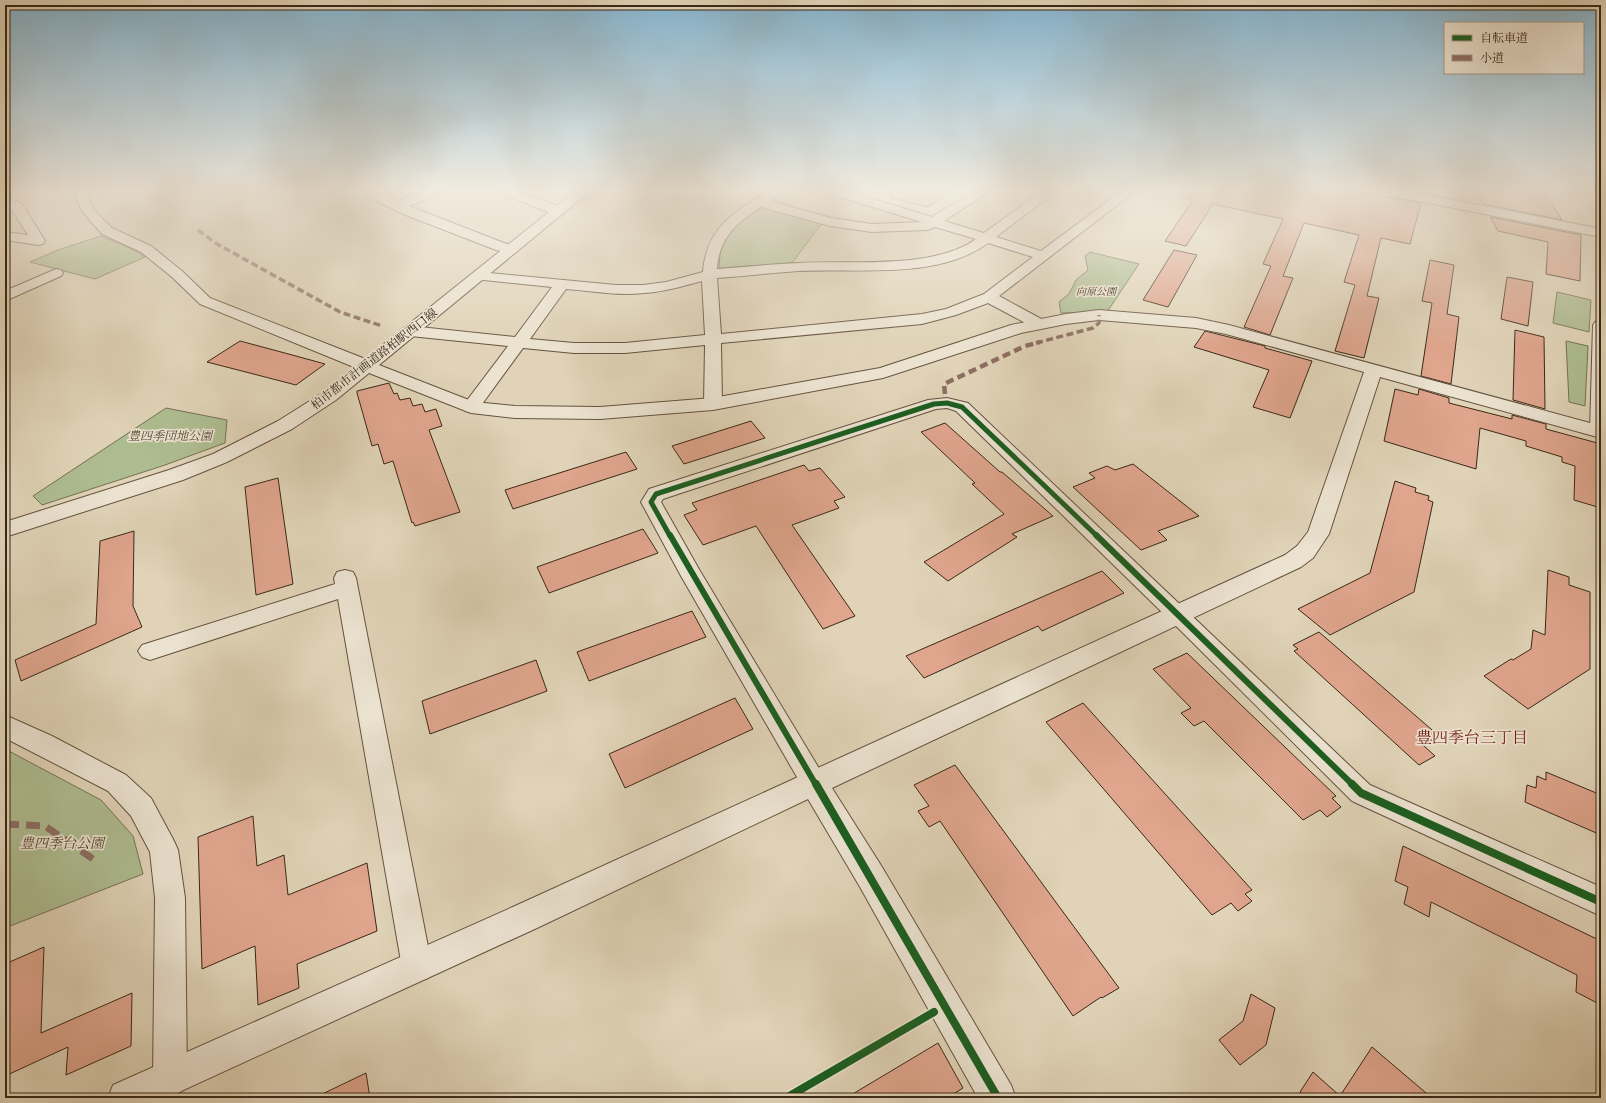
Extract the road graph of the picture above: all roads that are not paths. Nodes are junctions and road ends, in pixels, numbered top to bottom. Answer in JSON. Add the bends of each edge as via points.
{"nodes":[{"id":1,"x":134,"y":243,"type":"edge"},
{"id":2,"x":492,"y":243,"type":"edge"},
{"id":3,"x":519,"y":243,"type":"edge"},
{"id":4,"x":715,"y":243,"type":"edge"},
{"id":5,"x":979,"y":243,"type":"edge"},
{"id":6,"x":1001,"y":243,"type":"edge"},
{"id":7,"x":1060,"y":243,"type":"edge"},
{"id":8,"x":512,"y":249,"type":"junction"},
{"id":9,"x":1044,"y":256,"type":"junction"},
{"id":10,"x":56,"y":273,"type":"dead end"},
{"id":11,"x":710,"y":274,"type":"junction"},
{"id":12,"x":478,"y":276,"type":"junction"},
{"id":13,"x":562,"y":284,"type":"junction"},
{"id":14,"x":5,"y":297,"type":"edge"},
{"id":15,"x":989,"y":297,"type":"junction"},
{"id":16,"x":1039,"y":324,"type":"junction"},
{"id":17,"x":1601,"y":326,"type":"edge"},
{"id":18,"x":410,"y":331,"type":"junction"},
{"id":19,"x":713,"y":340,"type":"junction"},
{"id":20,"x":520,"y":342,"type":"junction"},
{"id":21,"x":367,"y":366,"type":"junction"},
{"id":22,"x":1374,"y":369,"type":"junction"},
{"id":23,"x":713,"y":404,"type":"junction"},
{"id":24,"x":471,"y":407,"type":"junction"},
{"id":25,"x":1600,"y":431,"type":"edge"},
{"id":26,"x":5,"y":530,"type":"edge"},
{"id":27,"x":1178,"y":615,"type":"junction"},
{"id":28,"x":150,"y":651,"type":"dead end"},
{"id":29,"x":5,"y":726,"type":"edge"},
{"id":30,"x":814,"y":783,"type":"junction"},
{"id":31,"x":1601,"y":902,"type":"edge"},
{"id":32,"x":417,"y":967,"type":"junction"},
{"id":33,"x":170,"y":1079,"type":"junction"},
{"id":34,"x":126,"y":1098,"type":"edge"},
{"id":35,"x":998,"y":1098,"type":"edge"}],
"edges":[{"from":1,"to":21,"type":"street","via":[[146,249],[177,274],[205,301]]},
{"from":2,"to":8,"type":"street"},
{"from":3,"to":8,"type":"street","name":"柏市都市計画道路柏駅西口線"},
{"from":4,"to":11,"type":"street"},
{"from":5,"to":11,"type":"street","via":[[945,259],[897,265],[799,267]]},
{"from":6,"to":9,"type":"street"},
{"from":7,"to":9,"type":"street"},
{"from":8,"to":12,"type":"street","name":"柏市都市計画道路柏駅西口線"},
{"from":9,"to":15,"type":"street"},
{"from":10,"to":14,"type":"street"},
{"from":11,"to":13,"type":"street","via":[[667,286],[643,289]]},
{"from":11,"to":19,"type":"street"},
{"from":12,"to":13,"type":"street"},
{"from":12,"to":18,"type":"street","name":"柏市都市計画道路柏駅西口線"},
{"from":13,"to":20,"type":"street"},
{"from":15,"to":16,"type":"street"},
{"from":15,"to":19,"type":"street","via":[[952,312],[922,319]]},
{"from":16,"to":22,"type":"street","via":[[1099,315],[1196,323]]},
{"from":16,"to":23,"type":"street","via":[[883,373]]},
{"from":17,"to":25,"type":"street"},
{"from":18,"to":20,"type":"street"},
{"from":18,"to":21,"type":"street","name":"柏市都市計画道路柏駅西口線"},
{"from":19,"to":20,"type":"street","via":[[625,348],[574,348]]},
{"from":19,"to":23,"type":"street"},
{"from":20,"to":24,"type":"street"},
{"from":21,"to":24,"type":"street"},
{"from":21,"to":26,"type":"street","name":"柏市都市計画道路柏駅西口線","via":[[310,410],[220,458],[176,475]]},
{"from":22,"to":25,"type":"street"},
{"from":22,"to":27,"type":"street","via":[[1318,534],[1306,552],[1293,561]]},
{"from":23,"to":24,"type":"street","via":[[600,413],[515,412]]},
{"from":27,"to":30,"type":"street"},
{"from":27,"to":30,"type":"street","via":[[962,407],[948,403],[934,404],[656,494],[651,502]]},
{"from":27,"to":31,"type":"street","via":[[1361,794]]},
{"from":28,"to":32,"type":"street","via":[[346,583]]},
{"from":29,"to":33,"type":"street","via":[[117,783],[142,807],[164,850],[170,898]]},
{"from":30,"to":32,"type":"street"},
{"from":30,"to":35,"type":"street"},
{"from":32,"to":33,"type":"street"},
{"from":33,"to":34,"type":"street"}]}
